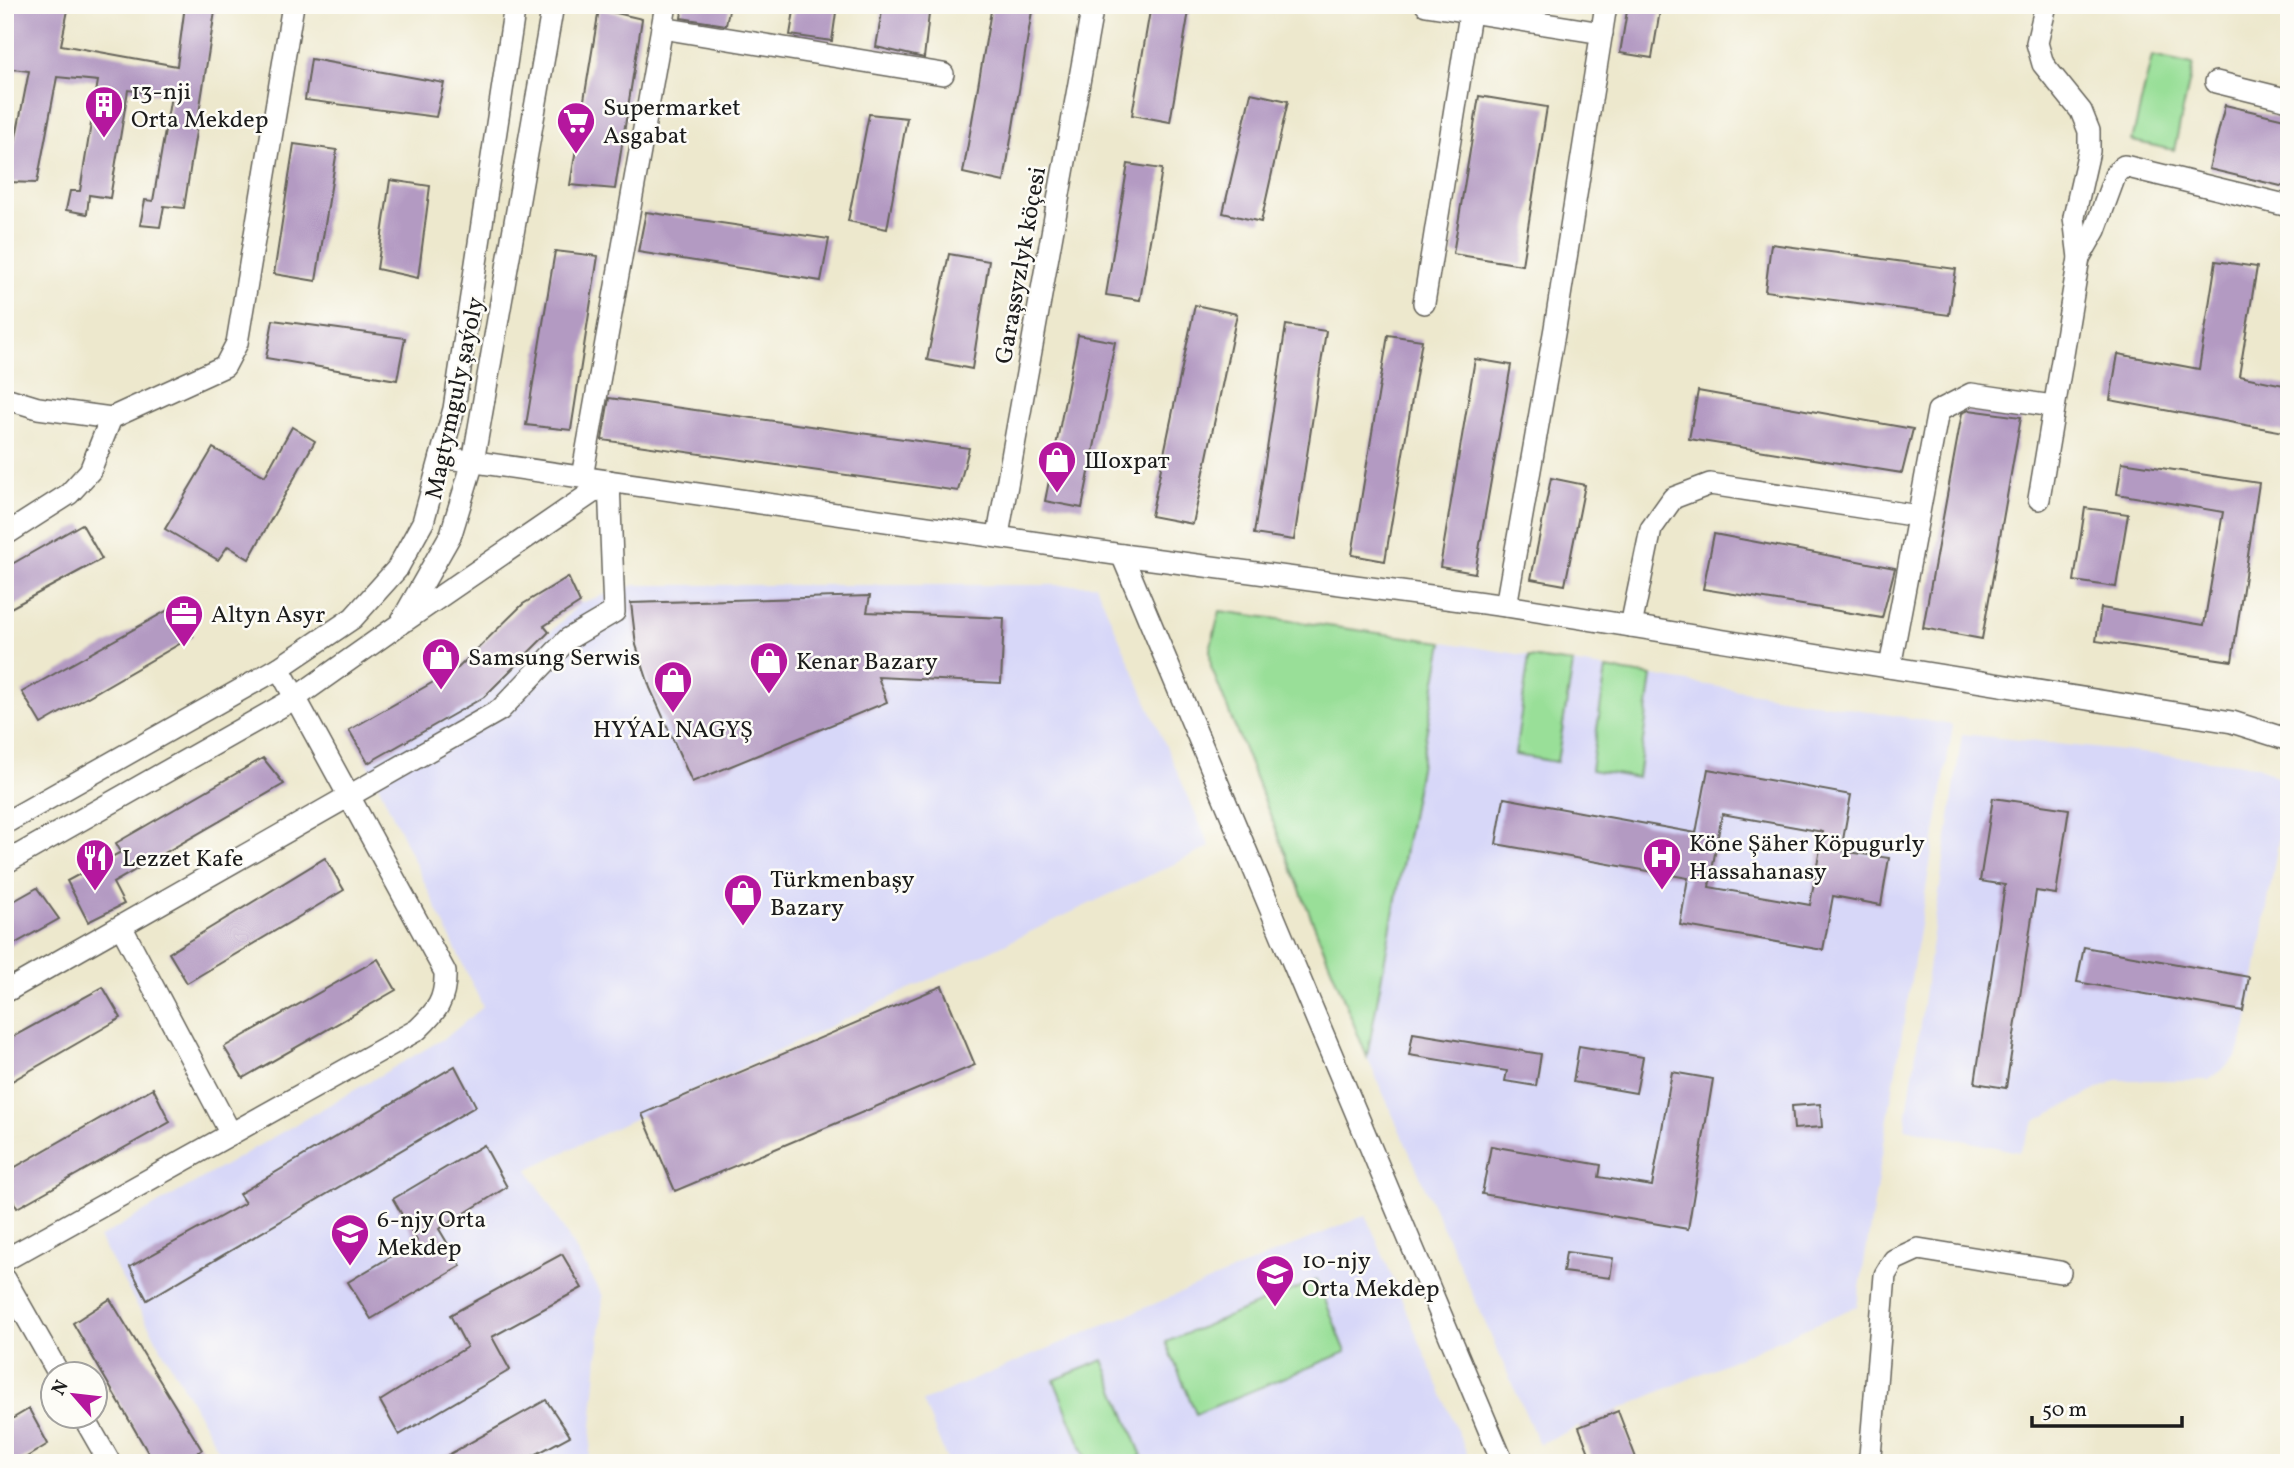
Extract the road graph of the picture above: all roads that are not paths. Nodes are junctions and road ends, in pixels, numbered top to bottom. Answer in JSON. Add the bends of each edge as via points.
{"nodes":[{"id":1,"x":293,"y":5,"type":"edge"},
{"id":2,"x":515,"y":5,"type":"edge"},
{"id":3,"x":552,"y":5,"type":"edge"},
{"id":4,"x":666,"y":5,"type":"edge"},
{"id":5,"x":1093,"y":5,"type":"edge"},
{"id":6,"x":1426,"y":5,"type":"edge"},
{"id":7,"x":1606,"y":5,"type":"edge"},
{"id":8,"x":2046,"y":5,"type":"edge"},
{"id":9,"x":1470,"y":14,"type":"junction"},
{"id":10,"x":662,"y":28,"type":"junction"},
{"id":11,"x":1602,"y":33,"type":"junction"},
{"id":12,"x":943,"y":74,"type":"dead end"},
{"id":13,"x":2216,"y":82,"type":"dead end"},
{"id":14,"x":2289,"y":100,"type":"edge"},
{"id":15,"x":2289,"y":205,"type":"edge"},
{"id":16,"x":2079,"y":258,"type":"junction"},
{"id":17,"x":1424,"y":303,"type":"dead end"},
{"id":18,"x":5,"y":398,"type":"edge"},
{"id":19,"x":2053,"y":406,"type":"junction"},
{"id":20,"x":111,"y":418,"type":"junction"},
{"id":21,"x":441,"y":457,"type":"junction"},
{"id":22,"x":473,"y":462,"type":"junction"},
{"id":23,"x":582,"y":477,"type":"junction"},
{"id":24,"x":609,"y":481,"type":"junction"},
{"id":25,"x":2039,"y":499,"type":"dead end"},
{"id":26,"x":1918,"y":516,"type":"junction"},
{"id":27,"x":5,"y":535,"type":"edge"},
{"id":28,"x":998,"y":535,"type":"junction"},
{"id":29,"x":1122,"y":555,"type":"junction"},
{"id":30,"x":1506,"y":606,"type":"junction"},
{"id":31,"x":400,"y":624,"type":"junction"},
{"id":32,"x":1631,"y":626,"type":"junction"},
{"id":33,"x":1890,"y":667,"type":"junction"},
{"id":34,"x":279,"y":668,"type":"junction"},
{"id":35,"x":294,"y":699,"type":"junction"},
{"id":36,"x":2289,"y":740,"type":"edge"},
{"id":37,"x":350,"y":798,"type":"junction"},
{"id":38,"x":5,"y":823,"type":"edge"},
{"id":39,"x":5,"y":863,"type":"edge"},
{"id":40,"x":122,"y":928,"type":"junction"},
{"id":41,"x":5,"y":992,"type":"edge"},
{"id":42,"x":231,"y":1134,"type":"junction"},
{"id":43,"x":5,"y":1260,"type":"edge"},
{"id":44,"x":2060,"y":1272,"type":"dead end"},
{"id":45,"x":5,"y":1279,"type":"edge"},
{"id":46,"x":51,"y":1360,"type":"edge"},
{"id":47,"x":91,"y":1430,"type":"edge"},
{"id":48,"x":110,"y":1463,"type":"edge"},
{"id":49,"x":1503,"y":1463,"type":"edge"},
{"id":50,"x":1866,"y":1463,"type":"edge"}],
"edges":[{"from":1,"to":20,"type":"street","via":[[237,343],[225,366]]},
{"from":2,"to":21,"type":"street","name":"Magtymguly şaýoly","via":[[454,409]]},
{"from":3,"to":22,"type":"street","name":"Magtymguly şaýoly"},
{"from":4,"to":10,"type":"street"},
{"from":5,"to":28,"type":"street","name":"Garaşsyzlyk köçesi"},
{"from":6,"to":9,"type":"street"},
{"from":7,"to":11,"type":"street"},
{"from":8,"to":16,"type":"street","via":[[2038,43],[2043,64],[2081,111],[2089,131],[2074,217]]},
{"from":9,"to":11,"type":"street"},
{"from":9,"to":17,"type":"street"},
{"from":10,"to":12,"type":"street"},
{"from":10,"to":23,"type":"street"},
{"from":11,"to":30,"type":"street"},
{"from":13,"to":14,"type":"street"},
{"from":15,"to":16,"type":"street","via":[[2124,166],[2116,173]]},
{"from":16,"to":19,"type":"street"},
{"from":18,"to":20,"type":"street","via":[[38,408]]},
{"from":19,"to":25,"type":"street"},
{"from":19,"to":26,"type":"street","via":[[1971,394],[1938,411]]},
{"from":20,"to":27,"type":"street","via":[[90,471],[69,494]]},
{"from":21,"to":22,"type":"street"},
{"from":21,"to":34,"type":"street","name":"Magtymguly şaýoly","via":[[423,522],[397,569],[353,618]]},
{"from":22,"to":23,"type":"street"},
{"from":22,"to":31,"type":"street","name":"Magtymguly şaýoly","via":[[451,534]]},
{"from":23,"to":24,"type":"street"},
{"from":24,"to":28,"type":"street"},
{"from":24,"to":31,"type":"street"},
{"from":24,"to":37,"type":"street","via":[[614,612],[568,639],[500,710]]},
{"from":26,"to":32,"type":"street","via":[[1710,484],[1673,498],[1651,529]]},
{"from":26,"to":33,"type":"street"},
{"from":28,"to":29,"type":"street"},
{"from":29,"to":30,"type":"street"},
{"from":29,"to":49,"type":"street"},
{"from":30,"to":32,"type":"street"},
{"from":31,"to":35,"type":"street","name":"Magtymguly şaýoly"},
{"from":32,"to":33,"type":"street"},
{"from":33,"to":36,"type":"street","via":[[2232,723]]},
{"from":34,"to":35,"type":"street"},
{"from":34,"to":38,"type":"street","name":"Magtymguly şaýoly"},
{"from":35,"to":37,"type":"street"},
{"from":35,"to":39,"type":"street","name":"Magtymguly şaýoly"},
{"from":37,"to":40,"type":"street"},
{"from":37,"to":42,"type":"street","via":[[445,972],[446,994],[436,1013],[417,1030]]},
{"from":40,"to":41,"type":"street"},
{"from":40,"to":42,"type":"street"},
{"from":42,"to":43,"type":"street"},
{"from":44,"to":50,"type":"street","via":[[1918,1249],[1894,1260],[1885,1275]]},
{"from":45,"to":46,"type":"street"},
{"from":47,"to":48,"type":"street"}]}
